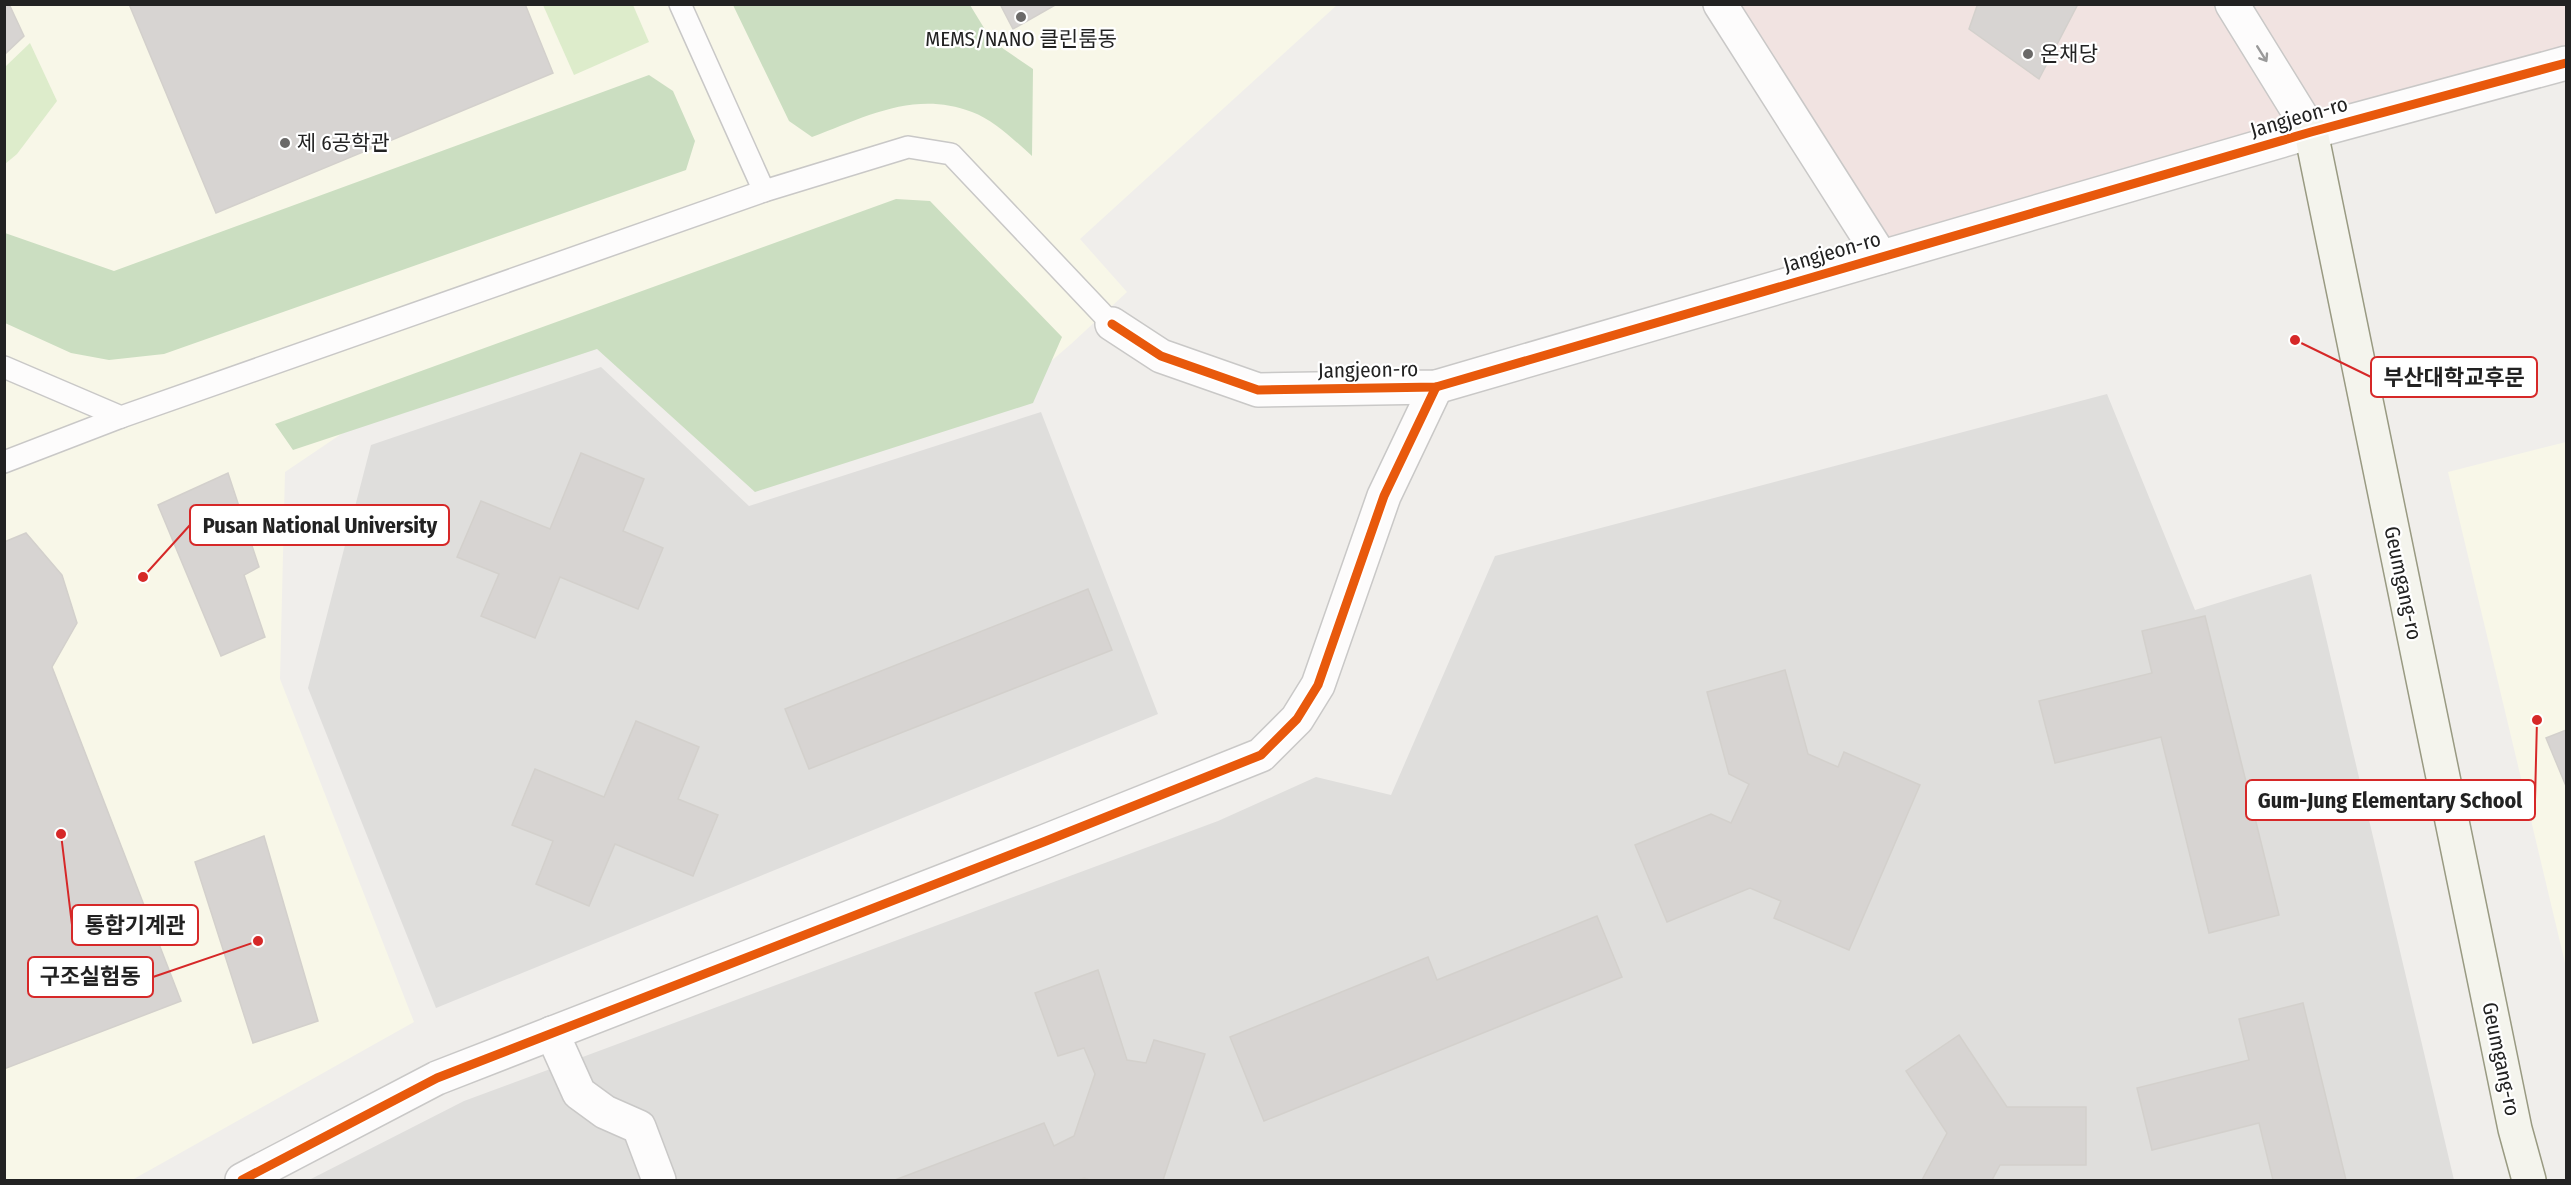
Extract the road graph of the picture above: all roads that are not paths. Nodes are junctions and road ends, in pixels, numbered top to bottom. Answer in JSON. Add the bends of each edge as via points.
{"nodes":[{"id":1,"x":680,"y":4,"type":"edge"},
{"id":2,"x":1720,"y":4,"type":"edge"},
{"id":3,"x":2232,"y":4,"type":"edge"},
{"id":4,"x":2566,"y":63,"type":"edge"},
{"id":5,"x":2311,"y":132,"type":"junction"},
{"id":6,"x":764,"y":191,"type":"junction"},
{"id":7,"x":1881,"y":257,"type":"junction"},
{"id":8,"x":1112,"y":324,"type":"joint"},
{"id":9,"x":4,"y":367,"type":"edge"},
{"id":10,"x":1436,"y":387,"type":"junction"},
{"id":11,"x":121,"y":417,"type":"junction"},
{"id":12,"x":4,"y":462,"type":"edge"},
{"id":13,"x":552,"y":1034,"type":"junction"},
{"id":14,"x":242,"y":1180,"type":"edge"},
{"id":15,"x":659,"y":1180,"type":"edge"},
{"id":16,"x":2529,"y":1180,"type":"edge"}],
"edges":[{"from":1,"to":6,"type":"lane"},
{"from":2,"to":7,"type":"street"},
{"from":3,"to":5,"type":"street","name":"Geumgang-ro","one_way":true},
{"from":4,"to":5,"type":"street","name":"Jangjeon-ro"},
{"from":5,"to":7,"type":"street","name":"Jangjeon-ro"},
{"from":5,"to":16,"type":"main road","name":"Geumgang-ro"},
{"from":6,"to":8,"type":"lane","via":[[908,147],[951,154]]},
{"from":6,"to":11,"type":"lane"},
{"from":7,"to":10,"type":"street","name":"Jangjeon-ro"},
{"from":8,"to":10,"type":"street","name":"Jangjeon-ro","via":[[1161,356],[1258,390]]},
{"from":9,"to":11,"type":"lane"},
{"from":10,"to":13,"type":"street","via":[[1384,496],[1318,685],[1297,719],[1261,755]]},
{"from":11,"to":12,"type":"lane"},
{"from":13,"to":14,"type":"street","via":[[437,1078]]},
{"from":13,"to":15,"type":"street","via":[[579,1093],[605,1112],[639,1127]]}]}
